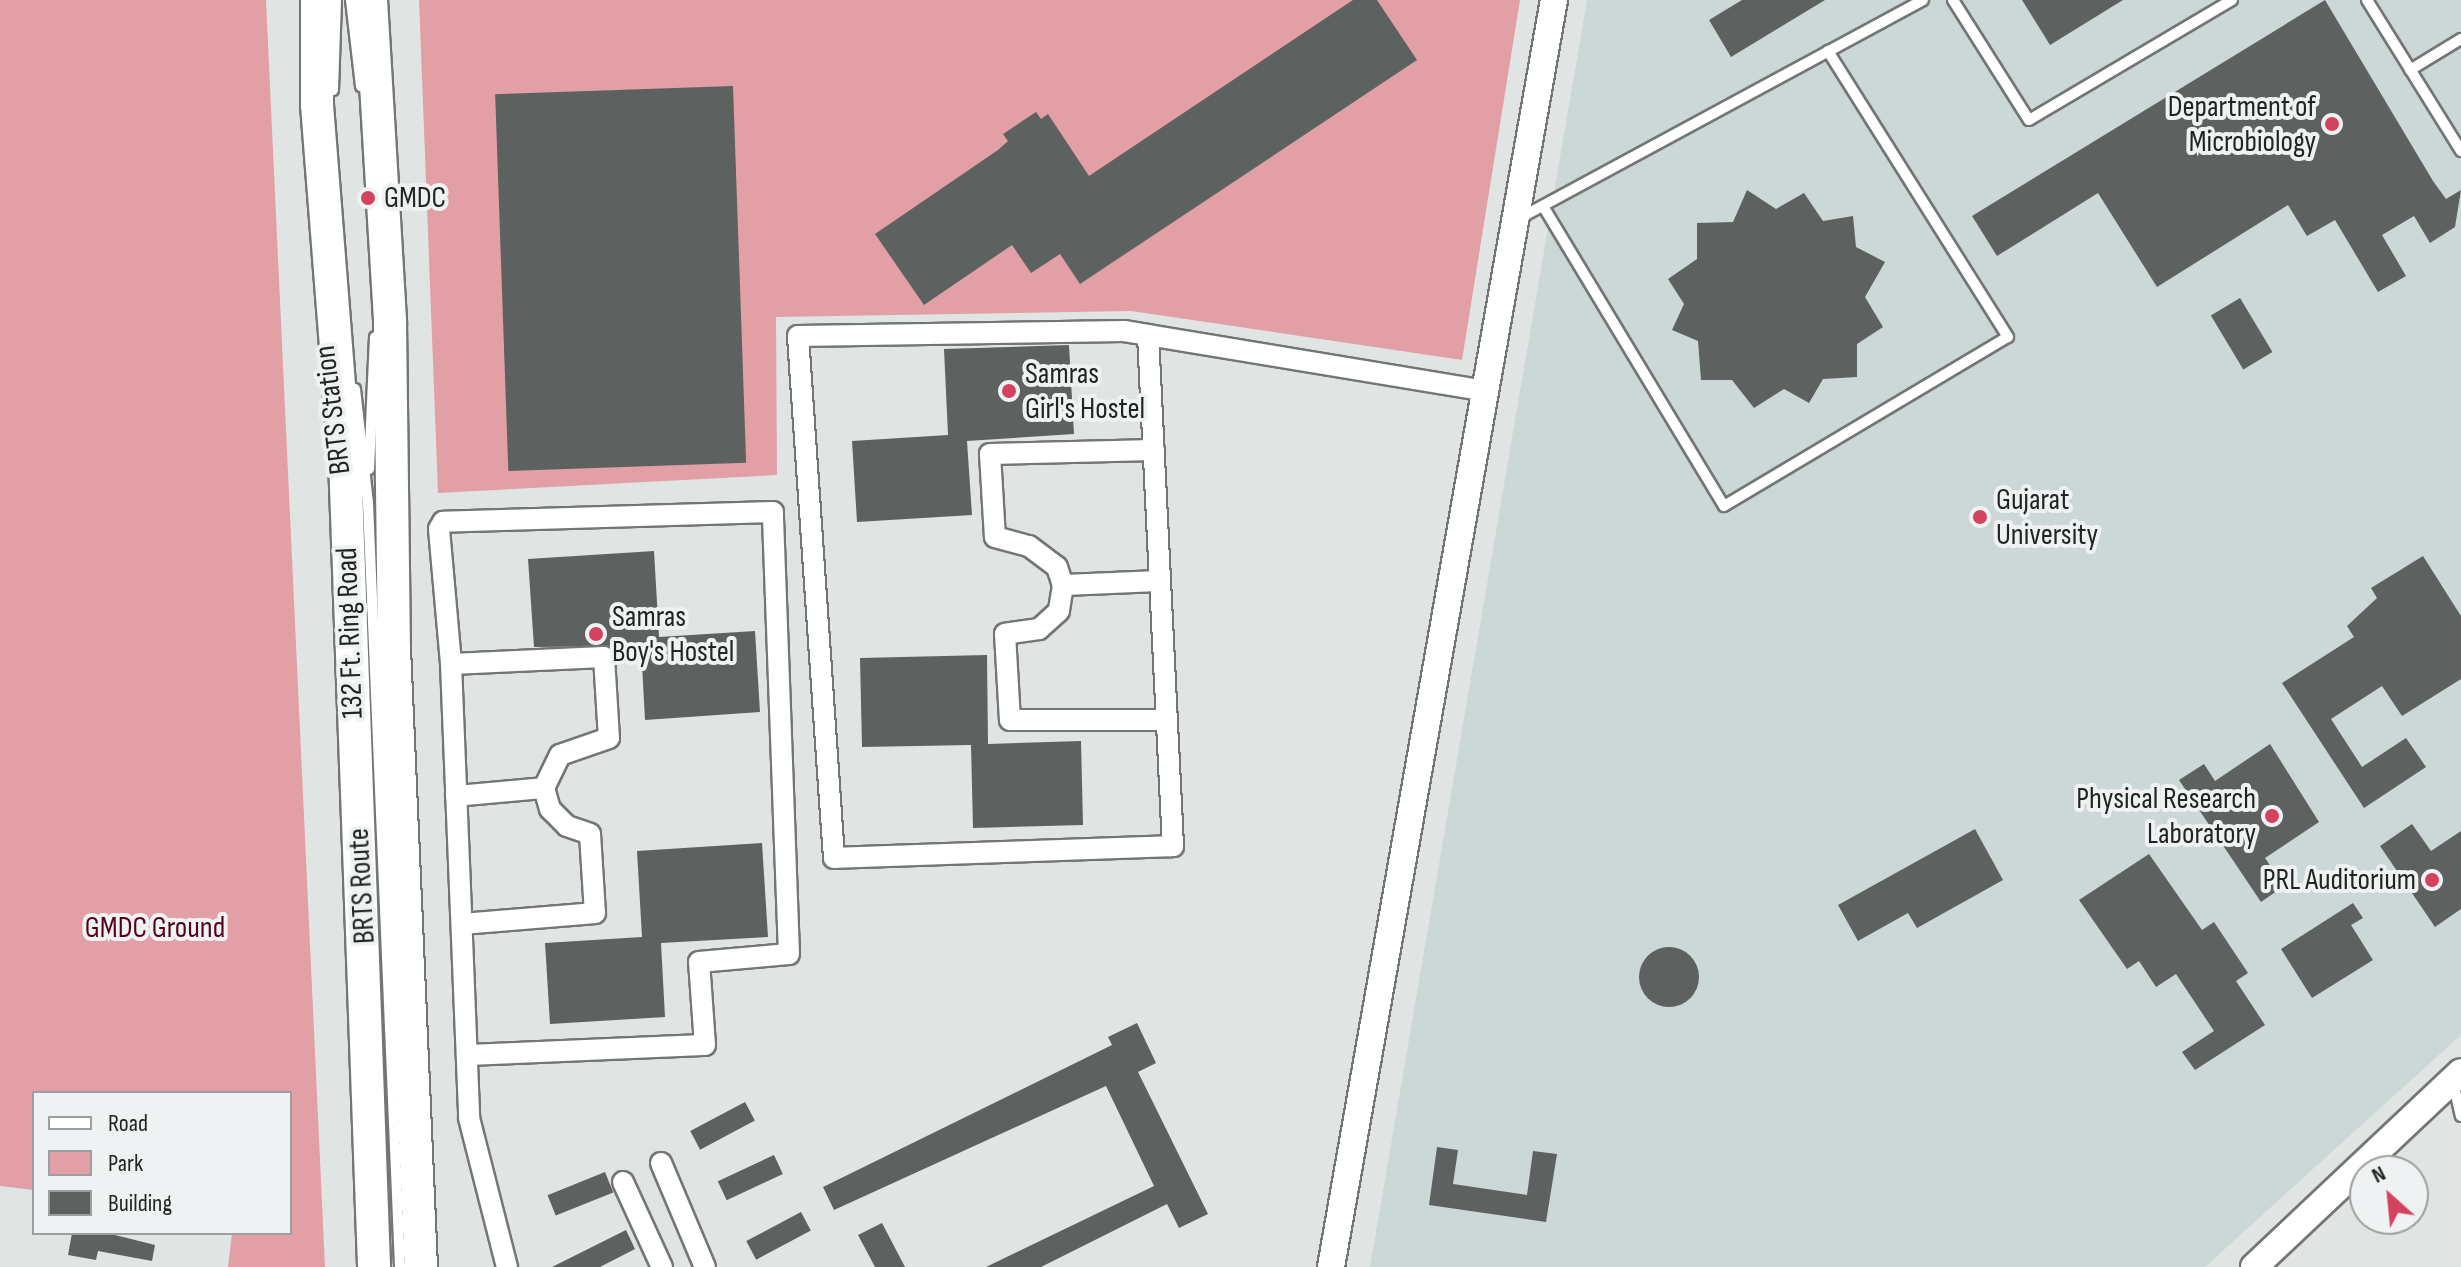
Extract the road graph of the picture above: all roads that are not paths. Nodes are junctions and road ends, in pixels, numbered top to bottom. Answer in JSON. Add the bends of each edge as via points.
{"nodes":[{"id":1,"x":317,"y":0,"type":"edge"},
{"id":2,"x":336,"y":0,"type":"edge"},
{"id":3,"x":351,"y":0,"type":"edge"},
{"id":4,"x":371,"y":0,"type":"edge"},
{"id":5,"x":1554,"y":0,"type":"edge"},
{"id":6,"x":1923,"y":0,"type":"edge"},
{"id":7,"x":1953,"y":0,"type":"edge"},
{"id":8,"x":2232,"y":0,"type":"edge"},
{"id":9,"x":2367,"y":0,"type":"edge"},
{"id":10,"x":2461,"y":39,"type":"edge"},
{"id":11,"x":1828,"y":51,"type":"junction"},
{"id":12,"x":2410,"y":70,"type":"junction"},
{"id":13,"x":332,"y":98,"type":"dead end"},
{"id":14,"x":332,"y":112,"type":"dead end"},
{"id":15,"x":2461,"y":151,"type":"edge"},
{"id":16,"x":1543,"y":206,"type":"junction"},
{"id":17,"x":1515,"y":221,"type":"junction"},
{"id":18,"x":1148,"y":335,"type":"junction"},
{"id":19,"x":1485,"y":391,"type":"junction"},
{"id":20,"x":1154,"y":450,"type":"junction"},
{"id":21,"x":368,"y":503,"type":"junction"},
{"id":22,"x":1160,"y":581,"type":"junction"},
{"id":23,"x":1063,"y":585,"type":"junction"},
{"id":24,"x":451,"y":664,"type":"junction"},
{"id":25,"x":1167,"y":720,"type":"junction"},
{"id":26,"x":544,"y":788,"type":"junction"},
{"id":27,"x":456,"y":796,"type":"junction"},
{"id":28,"x":462,"y":924,"type":"junction"},
{"id":29,"x":467,"y":1055,"type":"junction"},
{"id":30,"x":2457,"y":1076,"type":"edge"},
{"id":31,"x":2461,"y":1116,"type":"edge"},
{"id":32,"x":661,"y":1163,"type":"dead end"},
{"id":33,"x":623,"y":1182,"type":"dead end"},
{"id":34,"x":374,"y":1267,"type":"edge"},
{"id":35,"x":400,"y":1267,"type":"edge"},
{"id":36,"x":421,"y":1267,"type":"edge"},
{"id":37,"x":507,"y":1267,"type":"edge"},
{"id":38,"x":662,"y":1267,"type":"edge"},
{"id":39,"x":705,"y":1267,"type":"edge"},
{"id":40,"x":1331,"y":1267,"type":"edge"},
{"id":41,"x":2254,"y":1267,"type":"edge"}],
"edges":[{"from":1,"to":34,"type":"main road","name":"132 Ft. Ring Road","via":[[317,105],[345,459]]},
{"from":2,"to":13,"type":"lane"},
{"from":3,"to":21,"type":"lane","name":"BRTS Station","via":[[376,311]]},
{"from":4,"to":36,"type":"main road","name":"132 Ft. Ring Road","via":[[390,323],[394,649]]},
{"from":5,"to":17,"type":"street"},
{"from":6,"to":11,"type":"lane"},
{"from":7,"to":8,"type":"lane","via":[[2029,120]]},
{"from":9,"to":12,"type":"lane"},
{"from":10,"to":12,"type":"lane"},
{"from":11,"to":16,"type":"lane"},
{"from":11,"to":16,"type":"lane","via":[[2008,337],[1724,506]]},
{"from":12,"to":15,"type":"lane"},
{"from":14,"to":21,"type":"lane","name":"BRTS Station"},
{"from":16,"to":17,"type":"lane"},
{"from":17,"to":19,"type":"street"},
{"from":18,"to":19,"type":"street"},
{"from":18,"to":20,"type":"street"},
{"from":18,"to":25,"type":"street","via":[[798,336],[834,858],[1173,846]]},
{"from":19,"to":40,"type":"street"},
{"from":20,"to":22,"type":"street"},
{"from":20,"to":23,"type":"street","via":[[990,454],[995,537],[1029,546],[1057,567]]},
{"from":21,"to":35,"type":"lane","name":"BRTS Route"},
{"from":22,"to":23,"type":"street"},
{"from":22,"to":25,"type":"street"},
{"from":23,"to":25,"type":"street","via":[[1059,611],[1039,629],[1005,634],[1010,720]]},
{"from":24,"to":26,"type":"street","via":[[604,657],[609,738],[560,755]]},
{"from":24,"to":27,"type":"street"},
{"from":24,"to":29,"type":"street","via":[[439,529],[443,522],[773,512],[789,954],[699,962],[705,1045]]},
{"from":26,"to":27,"type":"street"},
{"from":26,"to":28,"type":"street","via":[[550,809],[567,826],[590,834],[595,913]]},
{"from":27,"to":28,"type":"street"},
{"from":28,"to":29,"type":"street"},
{"from":29,"to":37,"type":"street","via":[[469,1118]]},
{"from":30,"to":31,"type":"lane"},
{"from":30,"to":41,"type":"street"},
{"from":32,"to":39,"type":"street"},
{"from":33,"to":38,"type":"street"}]}
